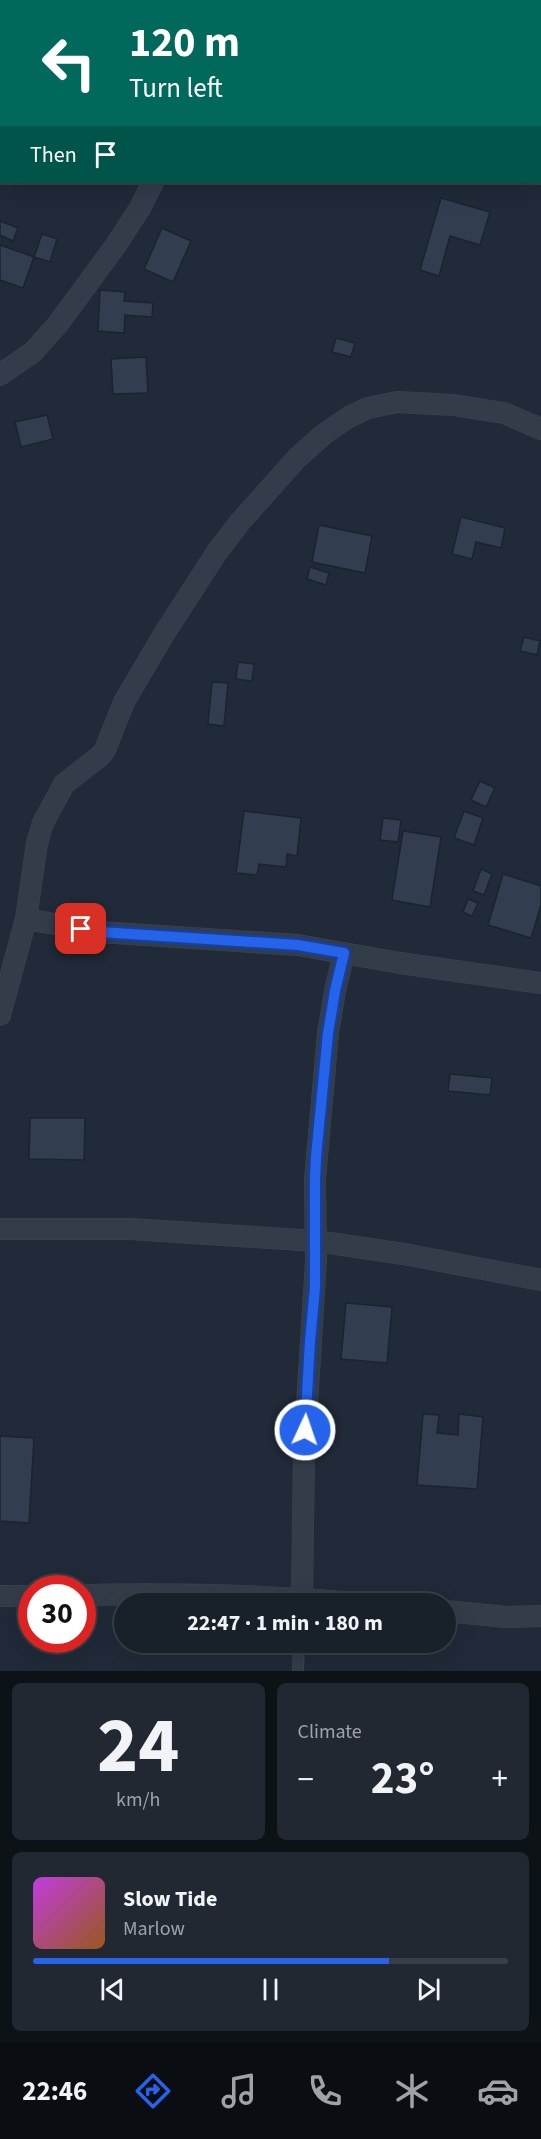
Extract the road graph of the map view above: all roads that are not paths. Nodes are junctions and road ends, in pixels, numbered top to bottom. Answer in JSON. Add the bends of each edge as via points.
{"nodes":[{"id":1,"x":152,"y":183,"type":"edge"},
{"id":2,"x":0,"y":375,"type":"edge"},
{"id":3,"x":541,"y":429,"type":"edge"},
{"id":4,"x":26,"y":919,"type":"junction"},
{"id":5,"x":344,"y":953,"type":"junction"},
{"id":6,"x":541,"y":983,"type":"edge"},
{"id":7,"x":0,"y":1015,"type":"edge"},
{"id":8,"x":0,"y":1228,"type":"edge"},
{"id":9,"x":316,"y":1241,"type":"junction"},
{"id":10,"x":541,"y":1280,"type":"edge"},
{"id":11,"x":302,"y":1593,"type":"edge"},
{"id":12,"x":114,"y":1594,"type":"edge"},
{"id":13,"x":96,"y":1595,"type":"edge"},
{"id":14,"x":0,"y":1596,"type":"edge"},
{"id":15,"x":18,"y":1596,"type":"edge"},
{"id":16,"x":456,"y":1612,"type":"edge"},
{"id":17,"x":541,"y":1616,"type":"edge"},
{"id":18,"x":299,"y":1653,"type":"edge"},
{"id":19,"x":298,"y":1671,"type":"edge"}],
"edges":[{"from":1,"to":2,"type":"street","via":[[116,245],[58,324],[33,352]]},
{"from":3,"to":4,"type":"street","via":[[504,413],[397,402],[349,417],[297,458],[211,561],[124,702],[100,756],[64,784],[52,804],[37,843]]},
{"from":4,"to":5,"type":"street","via":[[100,932],[298,945]]},
{"from":4,"to":7,"type":"street"},
{"from":5,"to":6,"type":"street"},
{"from":5,"to":9,"type":"street","via":[[322,1091],[315,1179]]},
{"from":8,"to":9,"type":"street","via":[[131,1229]]},
{"from":9,"to":10,"type":"street"},
{"from":9,"to":11,"type":"street","via":[[304,1452]]},
{"from":12,"to":13,"type":"street"},
{"from":14,"to":15,"type":"street"},
{"from":16,"to":17,"type":"street"},
{"from":18,"to":19,"type":"lane"}]}
